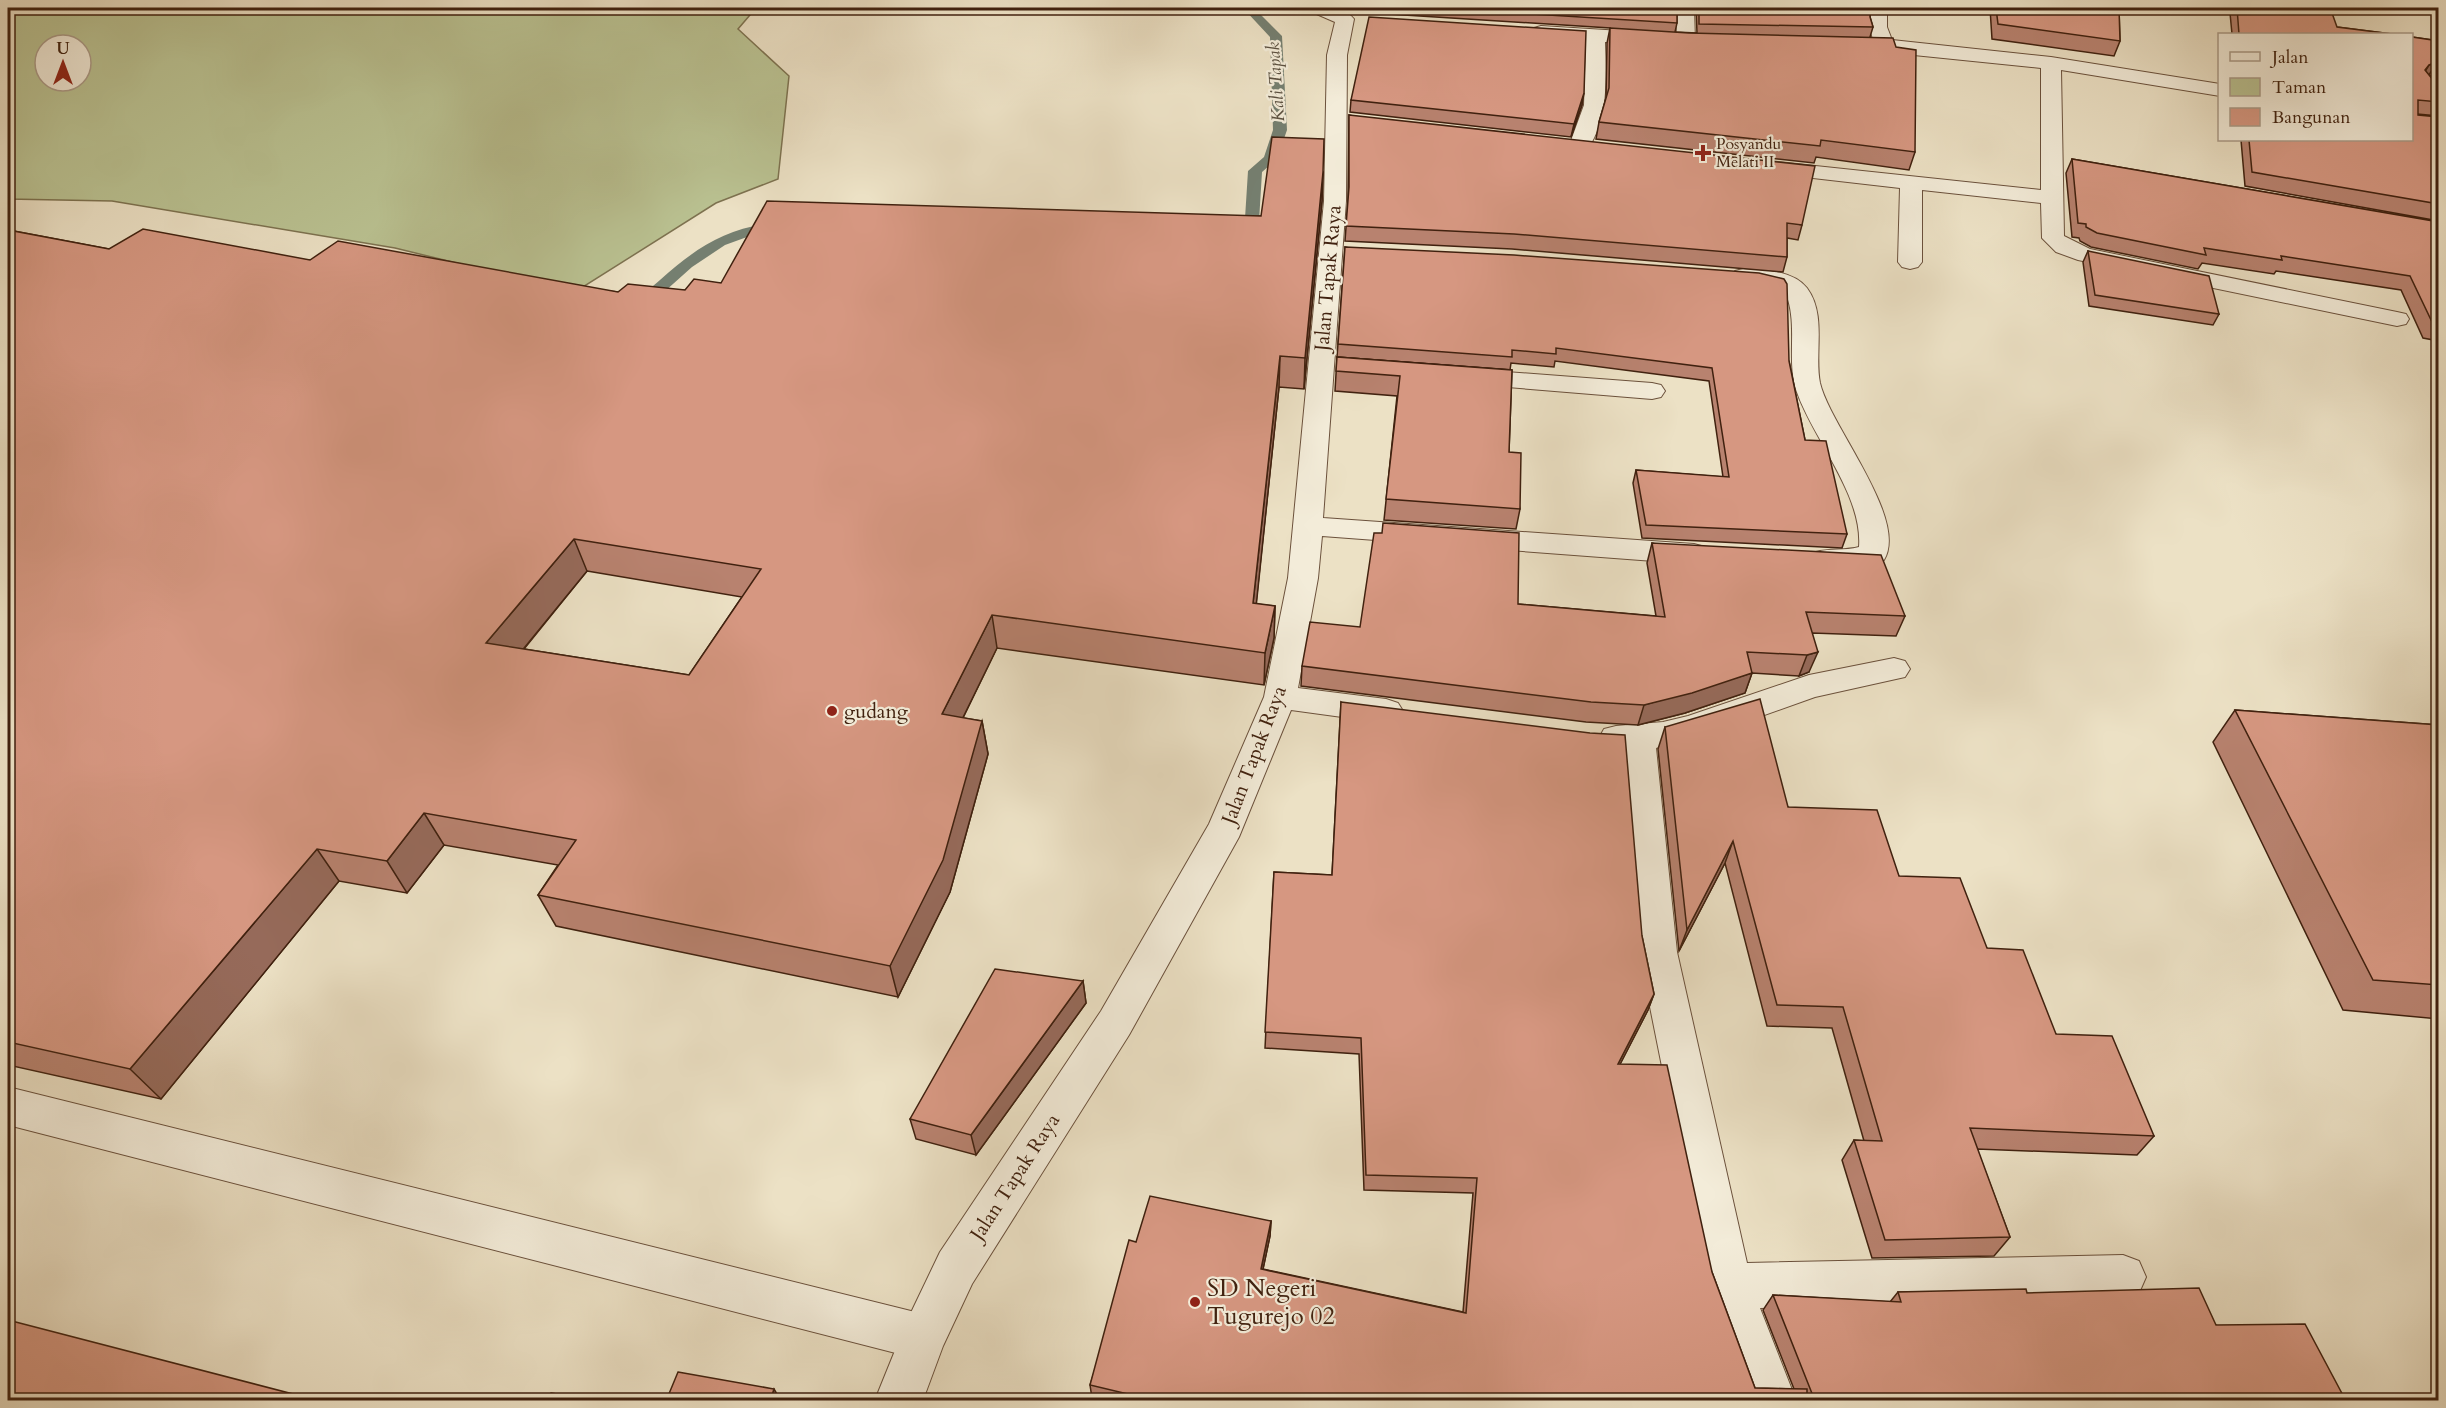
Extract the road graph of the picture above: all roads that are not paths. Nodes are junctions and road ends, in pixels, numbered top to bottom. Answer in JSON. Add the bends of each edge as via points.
{"nodes":[{"id":1,"x":1685,"y":8,"type":"edge"},
{"id":2,"x":1878,"y":8,"type":"edge"},
{"id":3,"x":1343,"y":16,"type":"edge"},
{"id":4,"x":1525,"y":31,"type":"edge"},
{"id":5,"x":1595,"y":35,"type":"junction"},
{"id":6,"x":1686,"y":41,"type":"junction"},
{"id":7,"x":1709,"y":41,"type":"edge"},
{"id":8,"x":1837,"y":44,"type":"edge"},
{"id":9,"x":1884,"y":45,"type":"junction"},
{"id":10,"x":2051,"y":63,"type":"junction"},
{"id":11,"x":2218,"y":90,"type":"edge"},
{"id":12,"x":1557,"y":143,"type":"edge"},
{"id":13,"x":1580,"y":146,"type":"junction"},
{"id":14,"x":1604,"y":148,"type":"edge"},
{"id":15,"x":2053,"y":162,"type":"junction"},
{"id":16,"x":1745,"y":164,"type":"edge"},
{"id":17,"x":2076,"y":166,"type":"edge"},
{"id":18,"x":1911,"y":183,"type":"junction"},
{"id":19,"x":2053,"y":198,"type":"junction"},
{"id":20,"x":1910,"y":262,"type":"dead end"},
{"id":21,"x":1721,"y":274,"type":"edge"},
{"id":22,"x":2397,"y":319,"type":"dead end"},
{"id":23,"x":1439,"y":375,"type":"edge"},
{"id":24,"x":1652,"y":391,"type":"dead end"},
{"id":25,"x":1308,"y":526,"type":"junction"},
{"id":26,"x":1721,"y":555,"type":"edge"},
{"id":27,"x":1803,"y":558,"type":"edge"},
{"id":28,"x":1894,"y":669,"type":"dead end"},
{"id":29,"x":1280,"y":697,"type":"junction"},
{"id":30,"x":1421,"y":715,"type":"edge"},
{"id":31,"x":1586,"y":736,"type":"edge"},
{"id":32,"x":1638,"y":739,"type":"junction"},
{"id":33,"x":8,"y":1106,"type":"edge"},
{"id":34,"x":2123,"y":1277,"type":"dead end"},
{"id":35,"x":1729,"y":1286,"type":"junction"},
{"id":36,"x":923,"y":1337,"type":"junction"},
{"id":37,"x":899,"y":1401,"type":"edge"},
{"id":38,"x":1772,"y":1401,"type":"edge"}],
"edges":[{"from":1,"to":6,"type":"street"},
{"from":2,"to":9,"type":"street","via":[[1878,27]]},
{"from":3,"to":25,"type":"street","name":"Jalan Tapak Raya","via":[[1337,55],[1349,120],[1343,250],[1333,367]]},
{"from":4,"to":5,"type":"street"},
{"from":5,"to":6,"type":"street"},
{"from":5,"to":13,"type":"street","via":[[1596,104]]},
{"from":6,"to":7,"type":"street"},
{"from":8,"to":9,"type":"street"},
{"from":9,"to":10,"type":"street"},
{"from":10,"to":11,"type":"street"},
{"from":10,"to":15,"type":"street"},
{"from":12,"to":13,"type":"street"},
{"from":13,"to":14,"type":"street"},
{"from":15,"to":17,"type":"street"},
{"from":15,"to":19,"type":"street"},
{"from":16,"to":18,"type":"street"},
{"from":18,"to":19,"type":"street"},
{"from":18,"to":20,"type":"street"},
{"from":19,"to":22,"type":"street","via":[[2053,238],[2067,250]]},
{"from":21,"to":27,"type":"street","via":[[1780,281],[1799,294],[1810,392],[1871,519],[1874,553],[1850,560]]},
{"from":23,"to":24,"type":"street"},
{"from":25,"to":26,"type":"street"},
{"from":25,"to":29,"type":"street","name":"Jalan Tapak Raya","via":[[1303,578]]},
{"from":28,"to":32,"type":"street","via":[[1811,686]]},
{"from":29,"to":30,"type":"street"},
{"from":29,"to":36,"type":"street","name":"Jalan Tapak Raya","via":[[1226,828],[1115,1023],[956,1268]]},
{"from":31,"to":32,"type":"street"},
{"from":32,"to":35,"type":"street","via":[[1658,952]]},
{"from":33,"to":36,"type":"street"},
{"from":34,"to":35,"type":"street"},
{"from":35,"to":38,"type":"street"},
{"from":36,"to":37,"type":"street","name":"Jalan Tapak Raya"}]}
